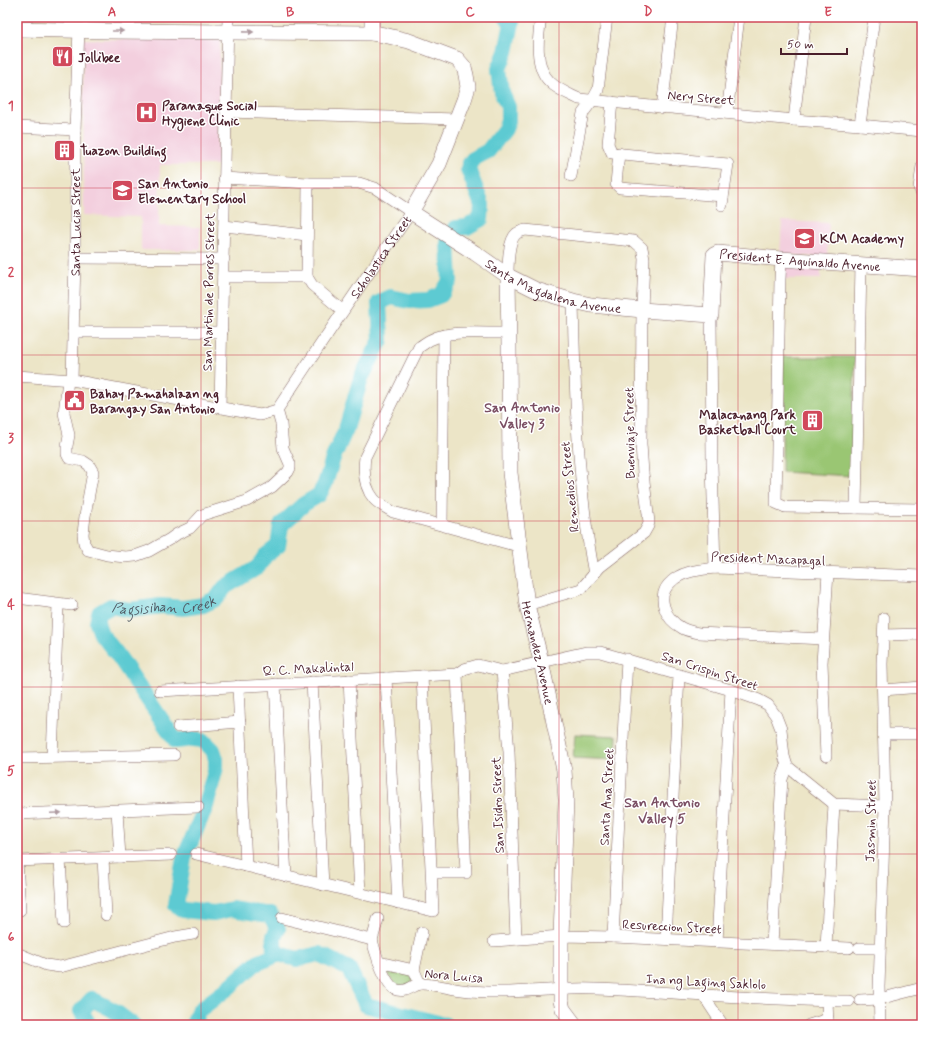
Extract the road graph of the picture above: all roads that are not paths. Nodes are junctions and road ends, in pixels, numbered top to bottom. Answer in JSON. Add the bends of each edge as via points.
{"nodes":[{"id":1,"x":372,"y":17,"type":"edge"},
{"id":2,"x":541,"y":17,"type":"edge"},
{"id":3,"x":607,"y":17,"type":"edge"},
{"id":4,"x":673,"y":17,"type":"edge"},
{"id":5,"x":739,"y":17,"type":"edge"},
{"id":6,"x":806,"y":17,"type":"edge"},
{"id":7,"x":874,"y":17,"type":"edge"},
{"id":8,"x":79,"y":23,"type":"edge"},
{"id":9,"x":228,"y":24,"type":"edge"},
{"id":10,"x":17,"y":29,"type":"edge"},
{"id":11,"x":372,"y":33,"type":"junction"},
{"id":12,"x":592,"y":102,"type":"junction"},
{"id":13,"x":612,"y":102,"type":"junction"},
{"id":14,"x":662,"y":108,"type":"junction"},
{"id":15,"x":226,"y":112,"type":"junction"},
{"id":16,"x":727,"y":113,"type":"junction"},
{"id":17,"x":456,"y":119,"type":"junction"},
{"id":18,"x":794,"y":120,"type":"junction"},
{"id":19,"x":860,"y":124,"type":"junction"},
{"id":20,"x":17,"y":127,"type":"edge"},
{"id":21,"x":75,"y":130,"type":"junction"},
{"id":22,"x":922,"y":131,"type":"edge"},
{"id":23,"x":619,"y":153,"type":"junction"},
{"id":24,"x":922,"y":166,"type":"edge"},
{"id":25,"x":572,"y":176,"type":"dead end"},
{"id":26,"x":224,"y":178,"type":"junction"},
{"id":27,"x":308,"y":183,"type":"junction"},
{"id":28,"x":922,"y":192,"type":"edge"},
{"id":29,"x":411,"y":212,"type":"junction"},
{"id":30,"x":224,"y":226,"type":"junction"},
{"id":31,"x":307,"y":235,"type":"junction"},
{"id":32,"x":75,"y":258,"type":"junction"},
{"id":33,"x":224,"y":259,"type":"junction"},
{"id":34,"x":781,"y":259,"type":"junction"},
{"id":35,"x":861,"y":266,"type":"junction"},
{"id":36,"x":922,"y":269,"type":"edge"},
{"id":37,"x":508,"y":276,"type":"junction"},
{"id":38,"x":223,"y":277,"type":"junction"},
{"id":39,"x":307,"y":278,"type":"junction"},
{"id":40,"x":573,"y":301,"type":"junction"},
{"id":41,"x":642,"y":310,"type":"junction"},
{"id":42,"x":343,"y":311,"type":"junction"},
{"id":43,"x":711,"y":315,"type":"junction"},
{"id":44,"x":73,"y":332,"type":"junction"},
{"id":45,"x":222,"y":332,"type":"junction"},
{"id":46,"x":509,"y":333,"type":"junction"},
{"id":47,"x":444,"y":335,"type":"junction"},
{"id":48,"x":17,"y":376,"type":"edge"},
{"id":49,"x":70,"y":380,"type":"junction"},
{"id":50,"x":220,"y":408,"type":"junction"},
{"id":51,"x":277,"y":410,"type":"junction"},
{"id":52,"x":856,"y":508,"type":"junction"},
{"id":53,"x":922,"y":509,"type":"edge"},
{"id":54,"x":442,"y":525,"type":"junction"},
{"id":55,"x":518,"y":546,"type":"junction"},
{"id":56,"x":715,"y":568,"type":"junction"},
{"id":57,"x":828,"y":573,"type":"junction"},
{"id":58,"x":594,"y":574,"type":"junction"},
{"id":59,"x":922,"y":576,"type":"edge"},
{"id":60,"x":17,"y":598,"type":"edge"},
{"id":61,"x":58,"y":604,"type":"junction"},
{"id":62,"x":72,"y":605,"type":"dead end"},
{"id":63,"x":527,"y":605,"type":"junction"},
{"id":64,"x":884,"y":618,"type":"dead end"},
{"id":65,"x":922,"y":634,"type":"edge"},
{"id":66,"x":884,"y":635,"type":"junction"},
{"id":67,"x":823,"y":639,"type":"junction"},
{"id":68,"x":627,"y":659,"type":"junction"},
{"id":69,"x":541,"y":661,"type":"junction"},
{"id":70,"x":502,"y":671,"type":"junction"},
{"id":71,"x":457,"y":674,"type":"junction"},
{"id":72,"x":679,"y":674,"type":"junction"},
{"id":73,"x":422,"y":676,"type":"junction"},
{"id":74,"x":386,"y":678,"type":"junction"},
{"id":75,"x":349,"y":680,"type":"junction"},
{"id":76,"x":312,"y":682,"type":"junction"},
{"id":77,"x":275,"y":684,"type":"junction"},
{"id":78,"x":238,"y":686,"type":"junction"},
{"id":79,"x":922,"y":687,"type":"edge"},
{"id":80,"x":731,"y":690,"type":"junction"},
{"id":81,"x":882,"y":690,"type":"junction"},
{"id":82,"x":160,"y":691,"type":"dead end"},
{"id":83,"x":240,"y":722,"type":"junction"},
{"id":84,"x":178,"y":727,"type":"dead end"},
{"id":85,"x":884,"y":734,"type":"junction"},
{"id":86,"x":922,"y":734,"type":"edge"},
{"id":87,"x":174,"y":755,"type":"dead end"},
{"id":88,"x":826,"y":756,"type":"dead end"},
{"id":89,"x":52,"y":757,"type":"junction"},
{"id":90,"x":17,"y":758,"type":"edge"},
{"id":91,"x":787,"y":766,"type":"junction"},
{"id":92,"x":834,"y":804,"type":"junction"},
{"id":93,"x":885,"y":806,"type":"junction"},
{"id":94,"x":198,"y":807,"type":"dead end"},
{"id":95,"x":117,"y":811,"type":"junction"},
{"id":96,"x":17,"y":814,"type":"edge"},
{"id":97,"x":196,"y":854,"type":"dead end"},
{"id":98,"x":171,"y":855,"type":"dead end"},
{"id":99,"x":120,"y":857,"type":"junction"},
{"id":100,"x":103,"y":858,"type":"junction"},
{"id":101,"x":60,"y":860,"type":"junction"},
{"id":102,"x":17,"y":862,"type":"edge"},
{"id":103,"x":246,"y":866,"type":"junction"},
{"id":104,"x":432,"y":873,"type":"junction"},
{"id":105,"x":286,"y":876,"type":"junction"},
{"id":106,"x":323,"y":885,"type":"junction"},
{"id":107,"x":360,"y":893,"type":"junction"},
{"id":108,"x":398,"y":903,"type":"junction"},
{"id":109,"x":20,"y":910,"type":"dead end"},
{"id":110,"x":106,"y":915,"type":"dead end"},
{"id":111,"x":282,"y":918,"type":"dead end"},
{"id":112,"x":378,"y":919,"type":"dead end"},
{"id":113,"x":64,"y":923,"type":"dead end"},
{"id":114,"x":422,"y":932,"type":"dead end"},
{"id":115,"x":193,"y":934,"type":"dead end"},
{"id":116,"x":561,"y":936,"type":"junction"},
{"id":117,"x":613,"y":937,"type":"junction"},
{"id":118,"x":516,"y":939,"type":"junction"},
{"id":119,"x":666,"y":939,"type":"junction"},
{"id":120,"x":372,"y":940,"type":"junction"},
{"id":121,"x":494,"y":941,"type":"dead end"},
{"id":122,"x":717,"y":942,"type":"junction"},
{"id":123,"x":772,"y":944,"type":"junction"},
{"id":124,"x":826,"y":947,"type":"junction"},
{"id":125,"x":880,"y":948,"type":"junction"},
{"id":126,"x":17,"y":953,"type":"edge"},
{"id":127,"x":379,"y":962,"type":"junction"},
{"id":128,"x":414,"y":970,"type":"junction"},
{"id":129,"x":420,"y":984,"type":"junction"},
{"id":130,"x":922,"y":988,"type":"edge"},
{"id":131,"x":561,"y":989,"type":"junction"},
{"id":132,"x":703,"y":995,"type":"junction"},
{"id":133,"x":879,"y":999,"type":"junction"},
{"id":134,"x":827,"y":1001,"type":"junction"},
{"id":135,"x":828,"y":1022,"type":"edge"},
{"id":136,"x":575,"y":1025,"type":"edge"},
{"id":137,"x":722,"y":1025,"type":"edge"},
{"id":138,"x":809,"y":1025,"type":"edge"},
{"id":139,"x":880,"y":1025,"type":"edge"}],
"edges":[{"from":1,"to":11,"type":"main road"},
{"from":2,"to":12,"type":"street","name":"Nery Street","via":[[537,44],[543,74],[557,88],[579,99]]},
{"from":3,"to":12,"type":"street","via":[[598,90]]},
{"from":4,"to":14,"type":"street"},
{"from":5,"to":16,"type":"street"},
{"from":6,"to":18,"type":"street"},
{"from":7,"to":19,"type":"street"},
{"from":8,"to":9,"type":"main road","one_way":true,"via":[[108,31]]},
{"from":8,"to":10,"type":"main road"},
{"from":8,"to":21,"type":"street","name":"Santa Lucia Street"},
{"from":9,"to":11,"type":"main road","one_way":true},
{"from":9,"to":15,"type":"street","name":"San Martin de Porres Street"},
{"from":11,"to":17,"type":"main road","name":"Scholastica Street","via":[[409,41],[457,59],[464,67],[468,87]]},
{"from":12,"to":13,"type":"street","name":"Nery Street"},
{"from":12,"to":25,"type":"street","via":[[583,113]]},
{"from":13,"to":14,"type":"street","name":"Nery Street"},
{"from":13,"to":23,"type":"street","via":[[608,144],[612,153]]},
{"from":14,"to":16,"type":"street","name":"Nery Street"},
{"from":15,"to":17,"type":"street"},
{"from":15,"to":26,"type":"street","name":"San Martin de Porres Street"},
{"from":16,"to":18,"type":"street","name":"Nery Street"},
{"from":17,"to":29,"type":"main road","name":"Scholastica Street","via":[[439,164]]},
{"from":18,"to":19,"type":"street","name":"Nery Street"},
{"from":19,"to":22,"type":"street","name":"Nery Street"},
{"from":20,"to":21,"type":"street"},
{"from":21,"to":32,"type":"street","name":"Santa Lucia Street"},
{"from":23,"to":23,"type":"street","via":[[728,164],[723,201],[620,188],[616,184]]},
{"from":24,"to":28,"type":"street","via":[[919,188]]},
{"from":26,"to":27,"type":"street"},
{"from":26,"to":30,"type":"street","name":"San Martin de Porres Street"},
{"from":27,"to":29,"type":"street","via":[[359,184],[375,188]]},
{"from":27,"to":31,"type":"street"},
{"from":29,"to":37,"type":"main road","name":"Santa Magdalena Avenue"},
{"from":29,"to":42,"type":"street","name":"Scholastica Street"},
{"from":30,"to":31,"type":"street"},
{"from":30,"to":33,"type":"street","name":"San Martin de Porres Street"},
{"from":31,"to":39,"type":"street"},
{"from":32,"to":33,"type":"street"},
{"from":32,"to":44,"type":"street","name":"Santa Lucia Street"},
{"from":33,"to":38,"type":"street","name":"San Martin de Porres Street"},
{"from":34,"to":35,"type":"main road","name":"President E. Aguinaldo Avenue"},
{"from":34,"to":43,"type":"main road","name":"President E. Aguinaldo Avenue","via":[[718,253],[714,255]]},
{"from":34,"to":52,"type":"street","via":[[776,503],[785,507]]},
{"from":35,"to":36,"type":"main road","name":"President E. Aguinaldo Avenue"},
{"from":35,"to":52,"type":"street"},
{"from":37,"to":40,"type":"main road","name":"Santa Magdalena Avenue","via":[[536,290]]},
{"from":37,"to":41,"type":"street","name":"Buenviaje Street","via":[[511,242],[516,234],[525,230],[634,241],[642,248],[644,258]]},
{"from":37,"to":46,"type":"main road","name":"Hernandez Avenue"},
{"from":38,"to":39,"type":"street"},
{"from":38,"to":45,"type":"street","name":"San Martin de Porres Street"},
{"from":39,"to":42,"type":"street","via":[[312,286]]},
{"from":40,"to":41,"type":"main road","name":"Santa Magdalena Avenue"},
{"from":40,"to":58,"type":"street","name":"Remedios Street","via":[[578,455]]},
{"from":41,"to":43,"type":"main road","name":"Santa Magdalena Avenue"},
{"from":41,"to":58,"type":"street","name":"Buenviaje Street","via":[[641,444],[649,522],[644,533]]},
{"from":42,"to":51,"type":"street","name":"Scholastica Street"},
{"from":43,"to":56,"type":"street"},
{"from":44,"to":45,"type":"street"},
{"from":44,"to":49,"type":"street","name":"Santa Lucia Street"},
{"from":45,"to":50,"type":"street","name":"San Martin de Porres Street"},
{"from":46,"to":47,"type":"street"},
{"from":46,"to":55,"type":"main road","name":"Hernandez Avenue","via":[[510,473]]},
{"from":47,"to":54,"type":"street"},
{"from":47,"to":54,"type":"street","via":[[419,347],[365,456],[363,470],[366,485],[375,500],[393,512]]},
{"from":48,"to":49,"type":"street"},
{"from":49,"to":50,"type":"street"},
{"from":49,"to":51,"type":"street","name":"Santa Lucia Street","via":[[64,413],[69,435],[69,458],[83,461],[93,472],[85,516],[84,543],[88,550],[107,555],[136,556],[149,551],[190,528],[202,515],[247,501],[272,487],[290,468],[283,448]]},
{"from":50,"to":51,"type":"street","via":[[260,415]]},
{"from":52,"to":53,"type":"street"},
{"from":54,"to":55,"type":"street"},
{"from":55,"to":63,"type":"main road","name":"Hernandez Avenue"},
{"from":56,"to":57,"type":"street","name":"President Macapagal"},
{"from":56,"to":67,"type":"street","name":"President Macapagal","via":[[683,574],[671,581],[663,590],[663,602],[668,616],[682,628],[700,633]]},
{"from":57,"to":59,"type":"street","name":"President Macapagal"},
{"from":57,"to":67,"type":"street"},
{"from":58,"to":63,"type":"street","name":"Buenviaje Street","via":[[581,589]]},
{"from":60,"to":61,"type":"street"},
{"from":61,"to":62,"type":"street"},
{"from":61,"to":89,"type":"street"},
{"from":63,"to":69,"type":"main road","name":"Hernandez Avenue"},
{"from":64,"to":66,"type":"street","name":"Jasmin Street"},
{"from":65,"to":66,"type":"street"},
{"from":66,"to":81,"type":"street","name":"Jasmin Street"},
{"from":67,"to":88,"type":"street"},
{"from":68,"to":69,"type":"street","name":"San Crispin Street","via":[[600,652],[586,652]]},
{"from":68,"to":72,"type":"street","name":"San Crispin Street"},
{"from":68,"to":117,"type":"street","name":"Santa Ana Street"},
{"from":69,"to":70,"type":"street","name":"San Crispin Street"},
{"from":69,"to":116,"type":"main road","name":"Hernandez Avenue","via":[[564,770],[566,800]]},
{"from":70,"to":71,"type":"street","via":[[478,665]]},
{"from":70,"to":118,"type":"street","name":"San Isidro Street","via":[[509,752]]},
{"from":71,"to":73,"type":"street","name":"Q. C. Makalintal"},
{"from":71,"to":104,"type":"street","via":[[466,873]]},
{"from":72,"to":80,"type":"street","name":"San Crispin Street"},
{"from":72,"to":119,"type":"street"},
{"from":73,"to":74,"type":"street","name":"Q. C. Makalintal"},
{"from":73,"to":104,"type":"street"},
{"from":74,"to":75,"type":"street","name":"Q. C. Makalintal"},
{"from":74,"to":108,"type":"street"},
{"from":75,"to":76,"type":"street","name":"Q. C. Makalintal"},
{"from":75,"to":107,"type":"street"},
{"from":76,"to":77,"type":"street","name":"Q. C. Makalintal"},
{"from":76,"to":106,"type":"street"},
{"from":77,"to":78,"type":"street","name":"Q. C. Makalintal"},
{"from":77,"to":105,"type":"street"},
{"from":78,"to":82,"type":"street","name":"Q. C. Makalintal"},
{"from":78,"to":83,"type":"street"},
{"from":79,"to":81,"type":"street"},
{"from":80,"to":91,"type":"street","name":"San Crispin Street","via":[[768,705],[781,729]]},
{"from":80,"to":122,"type":"street"},
{"from":81,"to":85,"type":"street","name":"Jasmin Street"},
{"from":83,"to":84,"type":"street"},
{"from":83,"to":103,"type":"street"},
{"from":85,"to":86,"type":"street"},
{"from":85,"to":93,"type":"street","name":"Jasmin Street"},
{"from":87,"to":89,"type":"street"},
{"from":89,"to":90,"type":"street"},
{"from":91,"to":92,"type":"street"},
{"from":91,"to":123,"type":"street","via":[[782,779]]},
{"from":92,"to":93,"type":"street"},
{"from":92,"to":124,"type":"street"},
{"from":93,"to":125,"type":"street","name":"Jasmin Street"},
{"from":94,"to":95,"type":"street"},
{"from":96,"to":95,"type":"street","one_way":true},
{"from":95,"to":99,"type":"street"},
{"from":97,"to":103,"type":"street"},
{"from":98,"to":99,"type":"street"},
{"from":99,"to":100,"type":"street"},
{"from":100,"to":101,"type":"street"},
{"from":100,"to":110,"type":"street"},
{"from":101,"to":102,"type":"street"},
{"from":101,"to":113,"type":"street"},
{"from":102,"to":109,"type":"street"},
{"from":103,"to":105,"type":"street"},
{"from":104,"to":108,"type":"street","via":[[433,911]]},
{"from":105,"to":106,"type":"street"},
{"from":106,"to":107,"type":"street"},
{"from":107,"to":108,"type":"street"},
{"from":111,"to":120,"type":"street"},
{"from":112,"to":120,"type":"street"},
{"from":114,"to":128,"type":"street"},
{"from":115,"to":126,"type":"street","via":[[60,967],[46,965]]},
{"from":116,"to":117,"type":"street","name":"Resureccion Street"},
{"from":116,"to":118,"type":"street","name":"Resureccion Street"},
{"from":116,"to":131,"type":"main road","name":"Hernandez Avenue"},
{"from":117,"to":119,"type":"street","name":"Resureccion Street"},
{"from":118,"to":121,"type":"street","name":"Resureccion Street"},
{"from":119,"to":122,"type":"street","name":"Resureccion Street"},
{"from":120,"to":127,"type":"street","name":"Nora Luisa"},
{"from":122,"to":123,"type":"street","name":"Resureccion Street"},
{"from":123,"to":124,"type":"street","name":"Resureccion Street"},
{"from":124,"to":125,"type":"street","name":"Resureccion Street"},
{"from":125,"to":133,"type":"street","name":"Jasmin Street"},
{"from":127,"to":128,"type":"street"},
{"from":127,"to":129,"type":"street","name":"Nora Luisa","via":[[395,989],[410,989]]},
{"from":128,"to":129,"type":"street"},
{"from":129,"to":131,"type":"street","name":"Nora Luisa","via":[[480,992]]},
{"from":130,"to":133,"type":"street","name":"Ina ng Laging Saklolo"},
{"from":131,"to":132,"type":"street","name":"Ina ng Laging Saklolo"},
{"from":131,"to":136,"type":"main road","name":"Hernandez Avenue","via":[[563,1009]]},
{"from":132,"to":134,"type":"street","name":"Ina ng Laging Saklolo"},
{"from":132,"to":137,"type":"street"},
{"from":133,"to":134,"type":"street","name":"Ina ng Laging Saklolo"},
{"from":133,"to":139,"type":"street","name":"Jasmin Street"},
{"from":134,"to":135,"type":"street"},
{"from":135,"to":138,"type":"street"}]}
